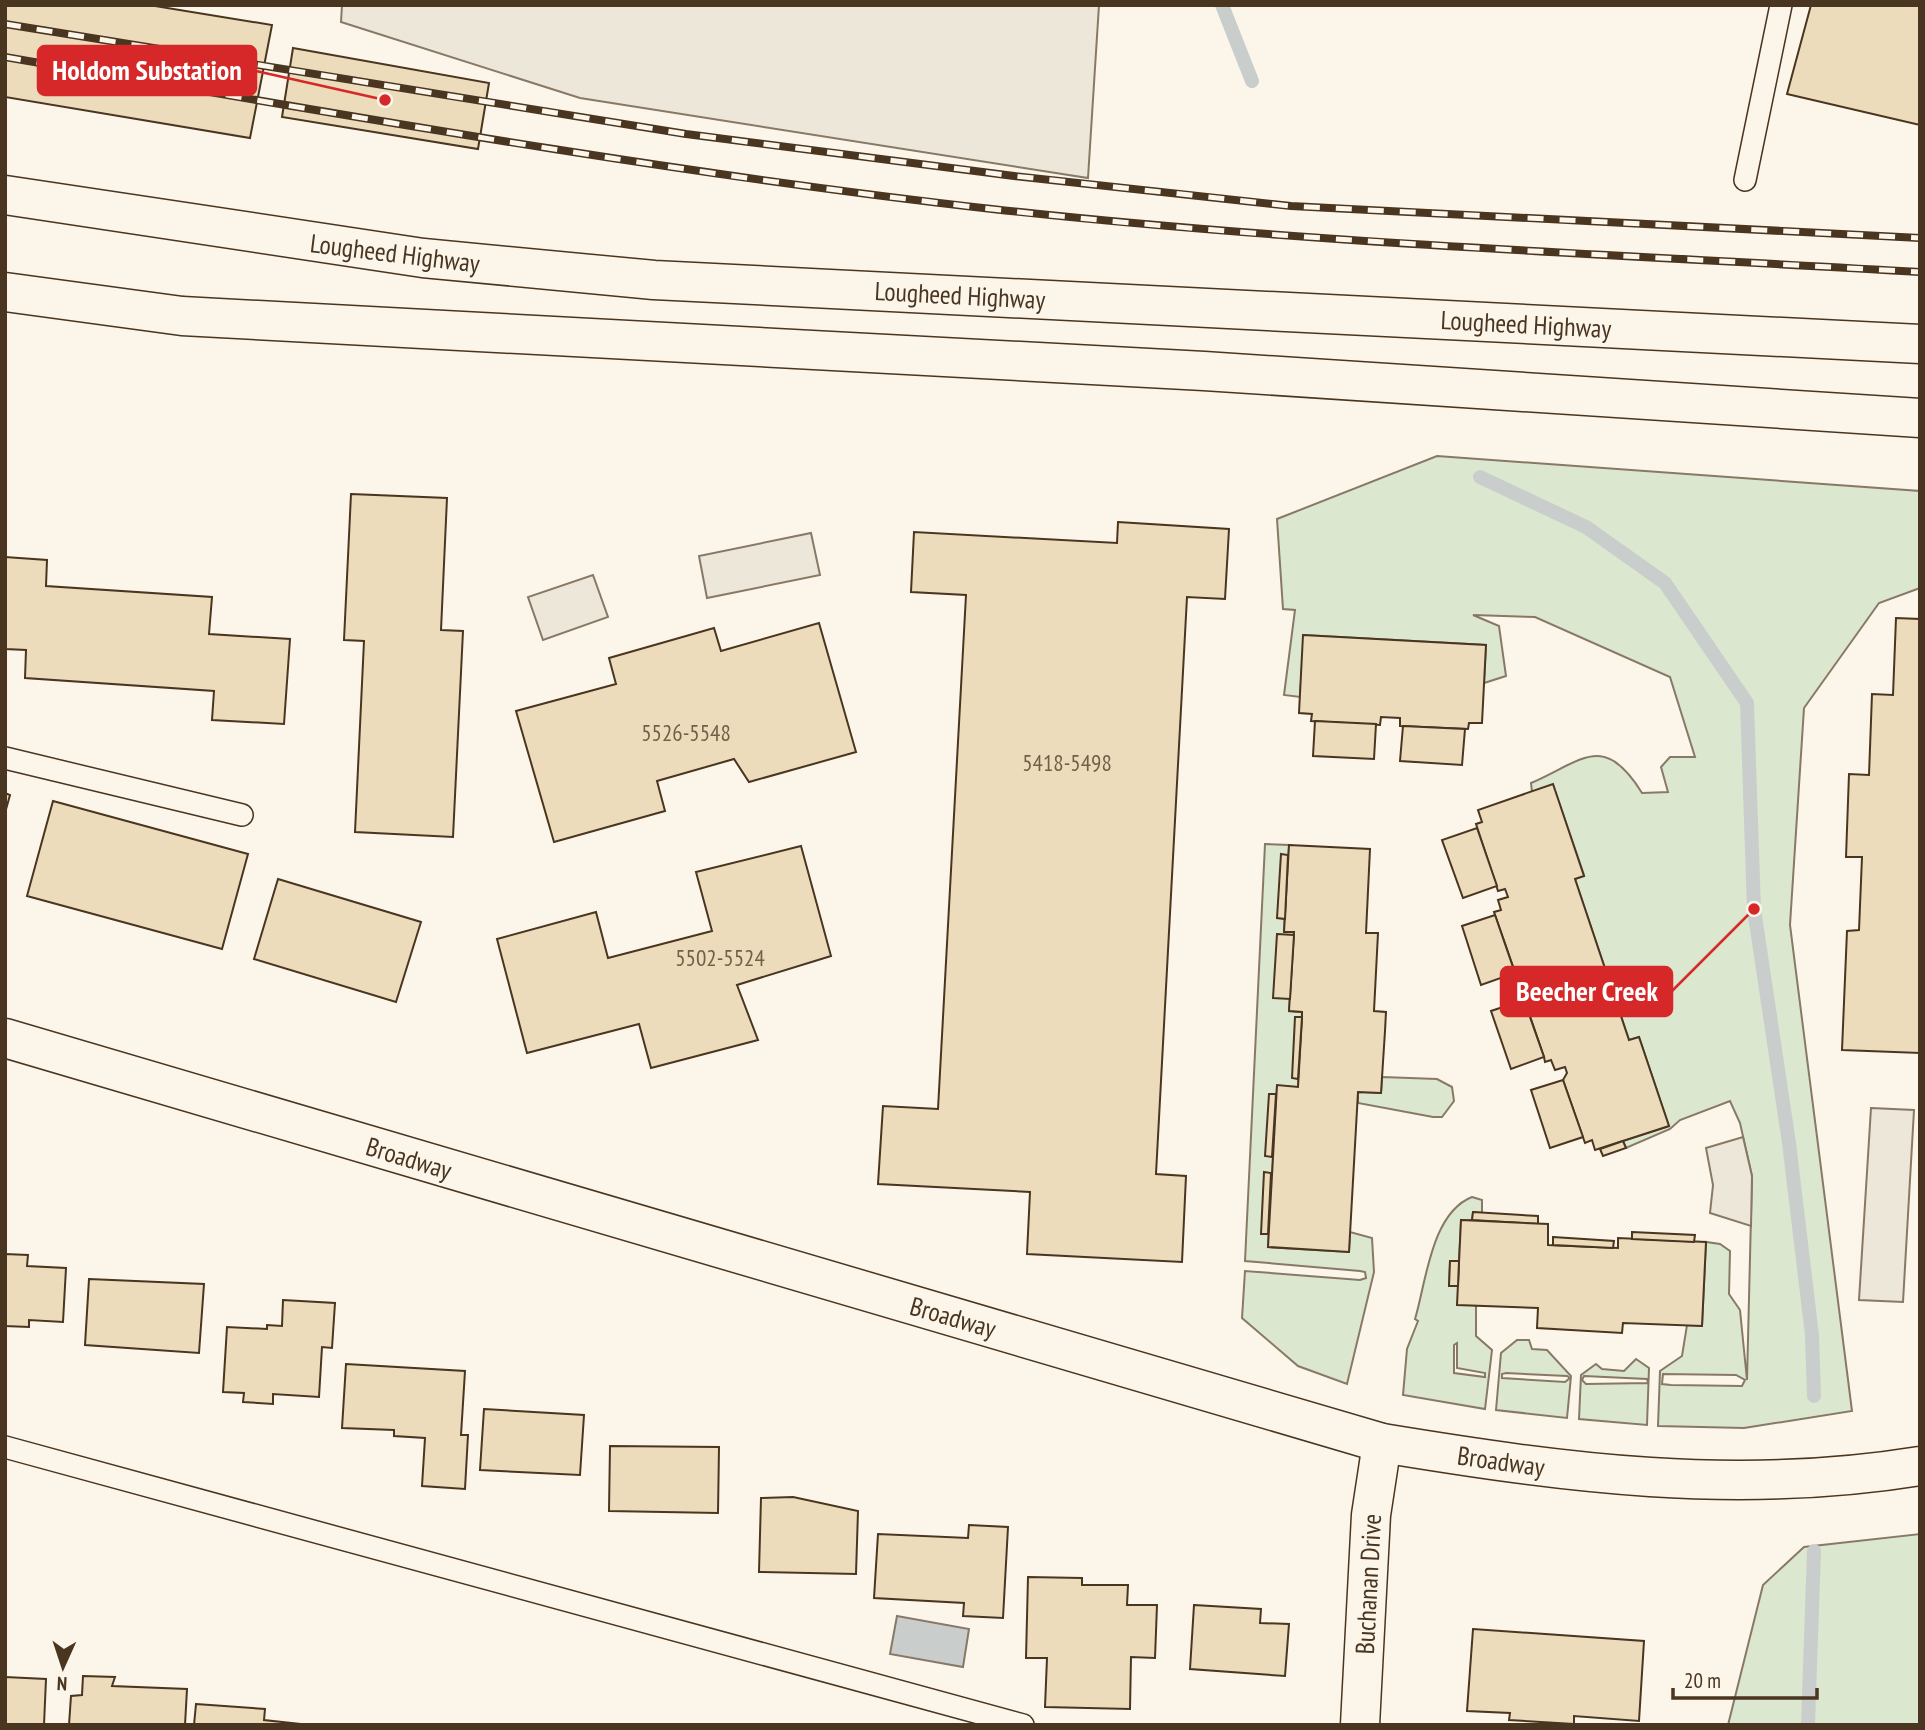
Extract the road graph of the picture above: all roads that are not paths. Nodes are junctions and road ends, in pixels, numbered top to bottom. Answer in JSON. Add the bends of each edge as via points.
{"nodes":[{"id":1,"x":1781,"y":5,"type":"edge"},
{"id":2,"x":1745,"y":180,"type":"dead end"},
{"id":3,"x":5,"y":195,"type":"edge"},
{"id":4,"x":5,"y":292,"type":"edge"},
{"id":5,"x":1920,"y":344,"type":"edge"},
{"id":6,"x":1920,"y":418,"type":"edge"},
{"id":7,"x":5,"y":758,"type":"edge"},
{"id":8,"x":242,"y":815,"type":"dead end"},
{"id":9,"x":5,"y":1038,"type":"edge"},
{"id":10,"x":1382,"y":1443,"type":"junction"},
{"id":11,"x":5,"y":1447,"type":"edge"},
{"id":12,"x":1920,"y":1466,"type":"edge"},
{"id":13,"x":1023,"y":1725,"type":"edge"},
{"id":14,"x":1360,"y":1725,"type":"edge"}],
"edges":[{"from":1,"to":2,"type":"lane"},
{"from":3,"to":5,"type":"main road","name":"Lougheed Highway","via":[[423,258],[654,280]]},
{"from":4,"to":6,"type":"main road","via":[[182,316],[1204,371]]},
{"from":7,"to":8,"type":"lane"},
{"from":9,"to":10,"type":"main road","name":"Broadway"},
{"from":10,"to":12,"type":"main road","name":"Broadway","via":[[1630,1477],[1798,1481]]},
{"from":10,"to":14,"type":"main road","name":"Buchanan Drive","via":[[1371,1516]]},
{"from":11,"to":13,"type":"lane"}]}
